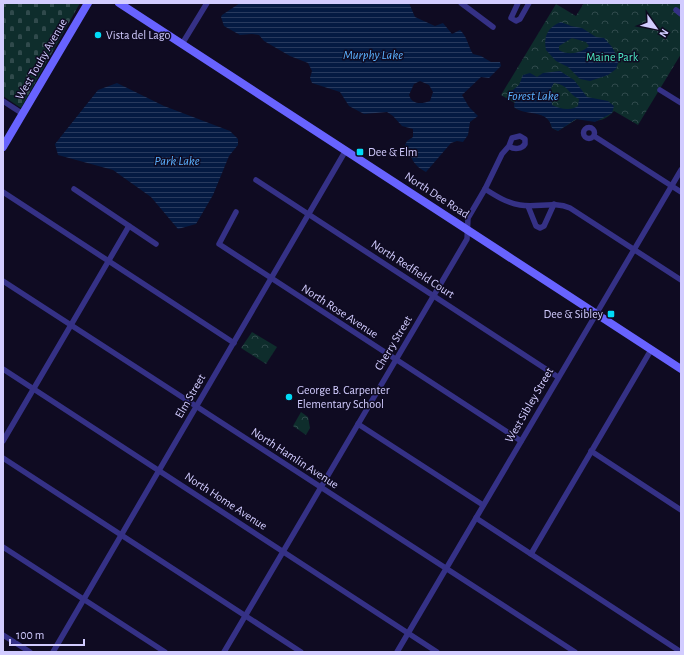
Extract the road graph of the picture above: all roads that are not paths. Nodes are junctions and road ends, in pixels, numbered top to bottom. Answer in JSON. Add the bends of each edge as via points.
{"nodes":[{"id":1,"x":88,"y":3,"type":"edge"},
{"id":2,"x":119,"y":3,"type":"edge"},
{"id":3,"x":207,"y":3,"type":"edge"},
{"id":4,"x":461,"y":3,"type":"edge"},
{"id":5,"x":518,"y":3,"type":"edge"},
{"id":6,"x":529,"y":3,"type":"edge"},
{"id":7,"x":493,"y":27,"type":"dead end"},
{"id":8,"x":182,"y":44,"type":"junction"},
{"id":9,"x":660,"y":90,"type":"dead end"},
{"id":10,"x":3,"y":101,"type":"edge"},
{"id":11,"x":681,"y":103,"type":"edge"},
{"id":12,"x":23,"y":114,"type":"junction"},
{"id":13,"x":594,"y":136,"type":"dead end"},
{"id":14,"x":509,"y":146,"type":"dead end"},
{"id":15,"x":3,"y":147,"type":"edge"},
{"id":16,"x":346,"y":150,"type":"junction"},
{"id":17,"x":681,"y":170,"type":"edge"},
{"id":18,"x":256,"y":180,"type":"dead end"},
{"id":19,"x":672,"y":185,"type":"junction"},
{"id":20,"x":74,"y":189,"type":"dead end"},
{"id":21,"x":485,"y":189,"type":"junction"},
{"id":22,"x":3,"y":192,"type":"edge"},
{"id":23,"x":681,"y":192,"type":"edge"},
{"id":24,"x":554,"y":204,"type":"junction"},
{"id":25,"x":528,"y":206,"type":"junction"},
{"id":26,"x":236,"y":212,"type":"dead end"},
{"id":27,"x":309,"y":214,"type":"junction"},
{"id":28,"x":129,"y":226,"type":"junction"},
{"id":29,"x":468,"y":229,"type":"junction"},
{"id":30,"x":156,"y":244,"type":"dead end"},
{"id":31,"x":634,"y":249,"type":"junction"},
{"id":32,"x":109,"y":261,"type":"junction"},
{"id":33,"x":271,"y":278,"type":"junction"},
{"id":34,"x":681,"y":280,"type":"edge"},
{"id":35,"x":3,"y":281,"type":"edge"},
{"id":36,"x":434,"y":296,"type":"junction"},
{"id":37,"x":596,"y":313,"type":"junction"},
{"id":38,"x":71,"y":325,"type":"junction"},
{"id":39,"x":234,"y":343,"type":"junction"},
{"id":40,"x":651,"y":350,"type":"junction"},
{"id":41,"x":396,"y":360,"type":"junction"},
{"id":42,"x":3,"y":369,"type":"edge"},
{"id":43,"x":681,"y":369,"type":"edge"},
{"id":44,"x":558,"y":377,"type":"junction"},
{"id":45,"x":34,"y":389,"type":"junction"},
{"id":46,"x":196,"y":407,"type":"junction"},
{"id":47,"x":358,"y":424,"type":"junction"},
{"id":48,"x":3,"y":440,"type":"edge"},
{"id":49,"x":521,"y":441,"type":"junction"},
{"id":50,"x":591,"y":452,"type":"junction"},
{"id":51,"x":3,"y":458,"type":"edge"},
{"id":52,"x":159,"y":471,"type":"junction"},
{"id":53,"x":321,"y":488,"type":"junction"},
{"id":54,"x":483,"y":505,"type":"junction"},
{"id":55,"x":681,"y":510,"type":"edge"},
{"id":56,"x":476,"y":518,"type":"junction"},
{"id":57,"x":121,"y":536,"type":"junction"},
{"id":58,"x":3,"y":547,"type":"edge"},
{"id":59,"x":283,"y":552,"type":"junction"},
{"id":60,"x":531,"y":554,"type":"junction"},
{"id":61,"x":446,"y":569,"type":"junction"},
{"id":62,"x":84,"y":600,"type":"junction"},
{"id":63,"x":246,"y":616,"type":"junction"},
{"id":64,"x":408,"y":633,"type":"junction"},
{"id":65,"x":3,"y":635,"type":"edge"},
{"id":66,"x":30,"y":652,"type":"edge"},
{"id":67,"x":53,"y":652,"type":"edge"},
{"id":68,"x":165,"y":652,"type":"edge"},
{"id":69,"x":224,"y":652,"type":"edge"},
{"id":70,"x":301,"y":652,"type":"edge"},
{"id":71,"x":397,"y":652,"type":"edge"},
{"id":72,"x":437,"y":652,"type":"edge"},
{"id":73,"x":575,"y":652,"type":"edge"},
{"id":74,"x":681,"y":652,"type":"edge"}],
"edges":[{"from":1,"to":12,"type":"main road","name":"West Touhy Avenue"},
{"from":2,"to":8,"type":"main road","name":"North Dee Road"},
{"from":3,"to":8,"type":"street"},
{"from":4,"to":7,"type":"street"},
{"from":5,"to":6,"type":"street","via":[[511,16],[516,21],[520,19]]},
{"from":8,"to":16,"type":"main road","name":"North Dee Road"},
{"from":9,"to":11,"type":"street"},
{"from":10,"to":12,"type":"street"},
{"from":12,"to":15,"type":"main road","name":"West Touhy Avenue"},
{"from":13,"to":19,"type":"street"},
{"from":14,"to":21,"type":"street","name":"Cherry Street","via":[[500,157]]},
{"from":16,"to":27,"type":"street","name":"Elm Street"},
{"from":16,"to":29,"type":"main road","name":"North Dee Road"},
{"from":17,"to":19,"type":"street","name":"West Sibley Street"},
{"from":18,"to":27,"type":"street","name":"North Redfield Court"},
{"from":19,"to":23,"type":"street"},
{"from":19,"to":31,"type":"street","name":"West Sibley Street"},
{"from":20,"to":28,"type":"street"},
{"from":21,"to":25,"type":"street","via":[[513,204]]},
{"from":21,"to":29,"type":"street","name":"Cherry Street","via":[[468,218]]},
{"from":22,"to":32,"type":"street"},
{"from":24,"to":25,"type":"street"},
{"from":24,"to":25,"type":"street","via":[[544,226],[540,228],[536,226]]},
{"from":24,"to":31,"type":"street","via":[[570,208]]},
{"from":26,"to":33,"type":"street","name":"North Rose Avenue","via":[[219,244]]},
{"from":27,"to":33,"type":"street","name":"Elm Street"},
{"from":27,"to":36,"type":"street","name":"North Redfield Court"},
{"from":28,"to":30,"type":"street"},
{"from":28,"to":32,"type":"street"},
{"from":29,"to":36,"type":"street","name":"Cherry Street","via":[[467,239]]},
{"from":29,"to":37,"type":"main road","name":"North Dee Road"},
{"from":31,"to":34,"type":"street"},
{"from":31,"to":37,"type":"street","name":"West Sibley Street"},
{"from":32,"to":38,"type":"street"},
{"from":32,"to":39,"type":"street"},
{"from":33,"to":39,"type":"street","name":"Elm Street"},
{"from":33,"to":41,"type":"street","name":"North Rose Avenue"},
{"from":35,"to":38,"type":"street","name":"North Hamlin Avenue"},
{"from":36,"to":41,"type":"street","name":"Cherry Street"},
{"from":36,"to":44,"type":"street","name":"North Redfield Court"},
{"from":37,"to":40,"type":"main road","name":"North Dee Road"},
{"from":37,"to":44,"type":"street","name":"West Sibley Street"},
{"from":38,"to":45,"type":"street"},
{"from":38,"to":46,"type":"street","name":"North Hamlin Avenue"},
{"from":39,"to":46,"type":"street","name":"Elm Street"},
{"from":40,"to":43,"type":"main road","name":"North Dee Road"},
{"from":40,"to":50,"type":"street"},
{"from":41,"to":47,"type":"street","name":"Cherry Street"},
{"from":41,"to":49,"type":"street","name":"North Rose Avenue"},
{"from":42,"to":45,"type":"street","name":"North Home Avenue"},
{"from":44,"to":49,"type":"street","name":"West Sibley Street"},
{"from":45,"to":48,"type":"street"},
{"from":45,"to":52,"type":"street","name":"North Home Avenue"},
{"from":46,"to":52,"type":"street","name":"Elm Street"},
{"from":46,"to":53,"type":"street","name":"North Hamlin Avenue"},
{"from":47,"to":53,"type":"street","name":"Cherry Street"},
{"from":47,"to":54,"type":"street"},
{"from":49,"to":54,"type":"street","name":"West Sibley Street"},
{"from":50,"to":55,"type":"street"},
{"from":50,"to":60,"type":"street"},
{"from":51,"to":57,"type":"street"},
{"from":52,"to":57,"type":"street","name":"Elm Street"},
{"from":52,"to":59,"type":"street","name":"North Home Avenue"},
{"from":53,"to":59,"type":"street","name":"Cherry Street"},
{"from":53,"to":61,"type":"street","name":"North Hamlin Avenue"},
{"from":54,"to":56,"type":"street","name":"West Sibley Street"},
{"from":56,"to":60,"type":"street"},
{"from":56,"to":61,"type":"street","name":"West Sibley Street"},
{"from":57,"to":62,"type":"street","name":"Elm Street"},
{"from":57,"to":63,"type":"street"},
{"from":58,"to":62,"type":"street"},
{"from":59,"to":63,"type":"street","name":"Cherry Street"},
{"from":59,"to":64,"type":"street","name":"North Home Avenue"},
{"from":60,"to":74,"type":"street"},
{"from":61,"to":64,"type":"street","name":"West Sibley Street"},
{"from":61,"to":73,"type":"street","name":"North Hamlin Avenue"},
{"from":62,"to":67,"type":"street","name":"Elm Street"},
{"from":62,"to":68,"type":"street"},
{"from":63,"to":69,"type":"street","name":"Cherry Street"},
{"from":63,"to":70,"type":"street"},
{"from":64,"to":71,"type":"street","name":"West Sibley Street"},
{"from":64,"to":72,"type":"street","name":"North Home Avenue"},
{"from":65,"to":66,"type":"street"}]}
